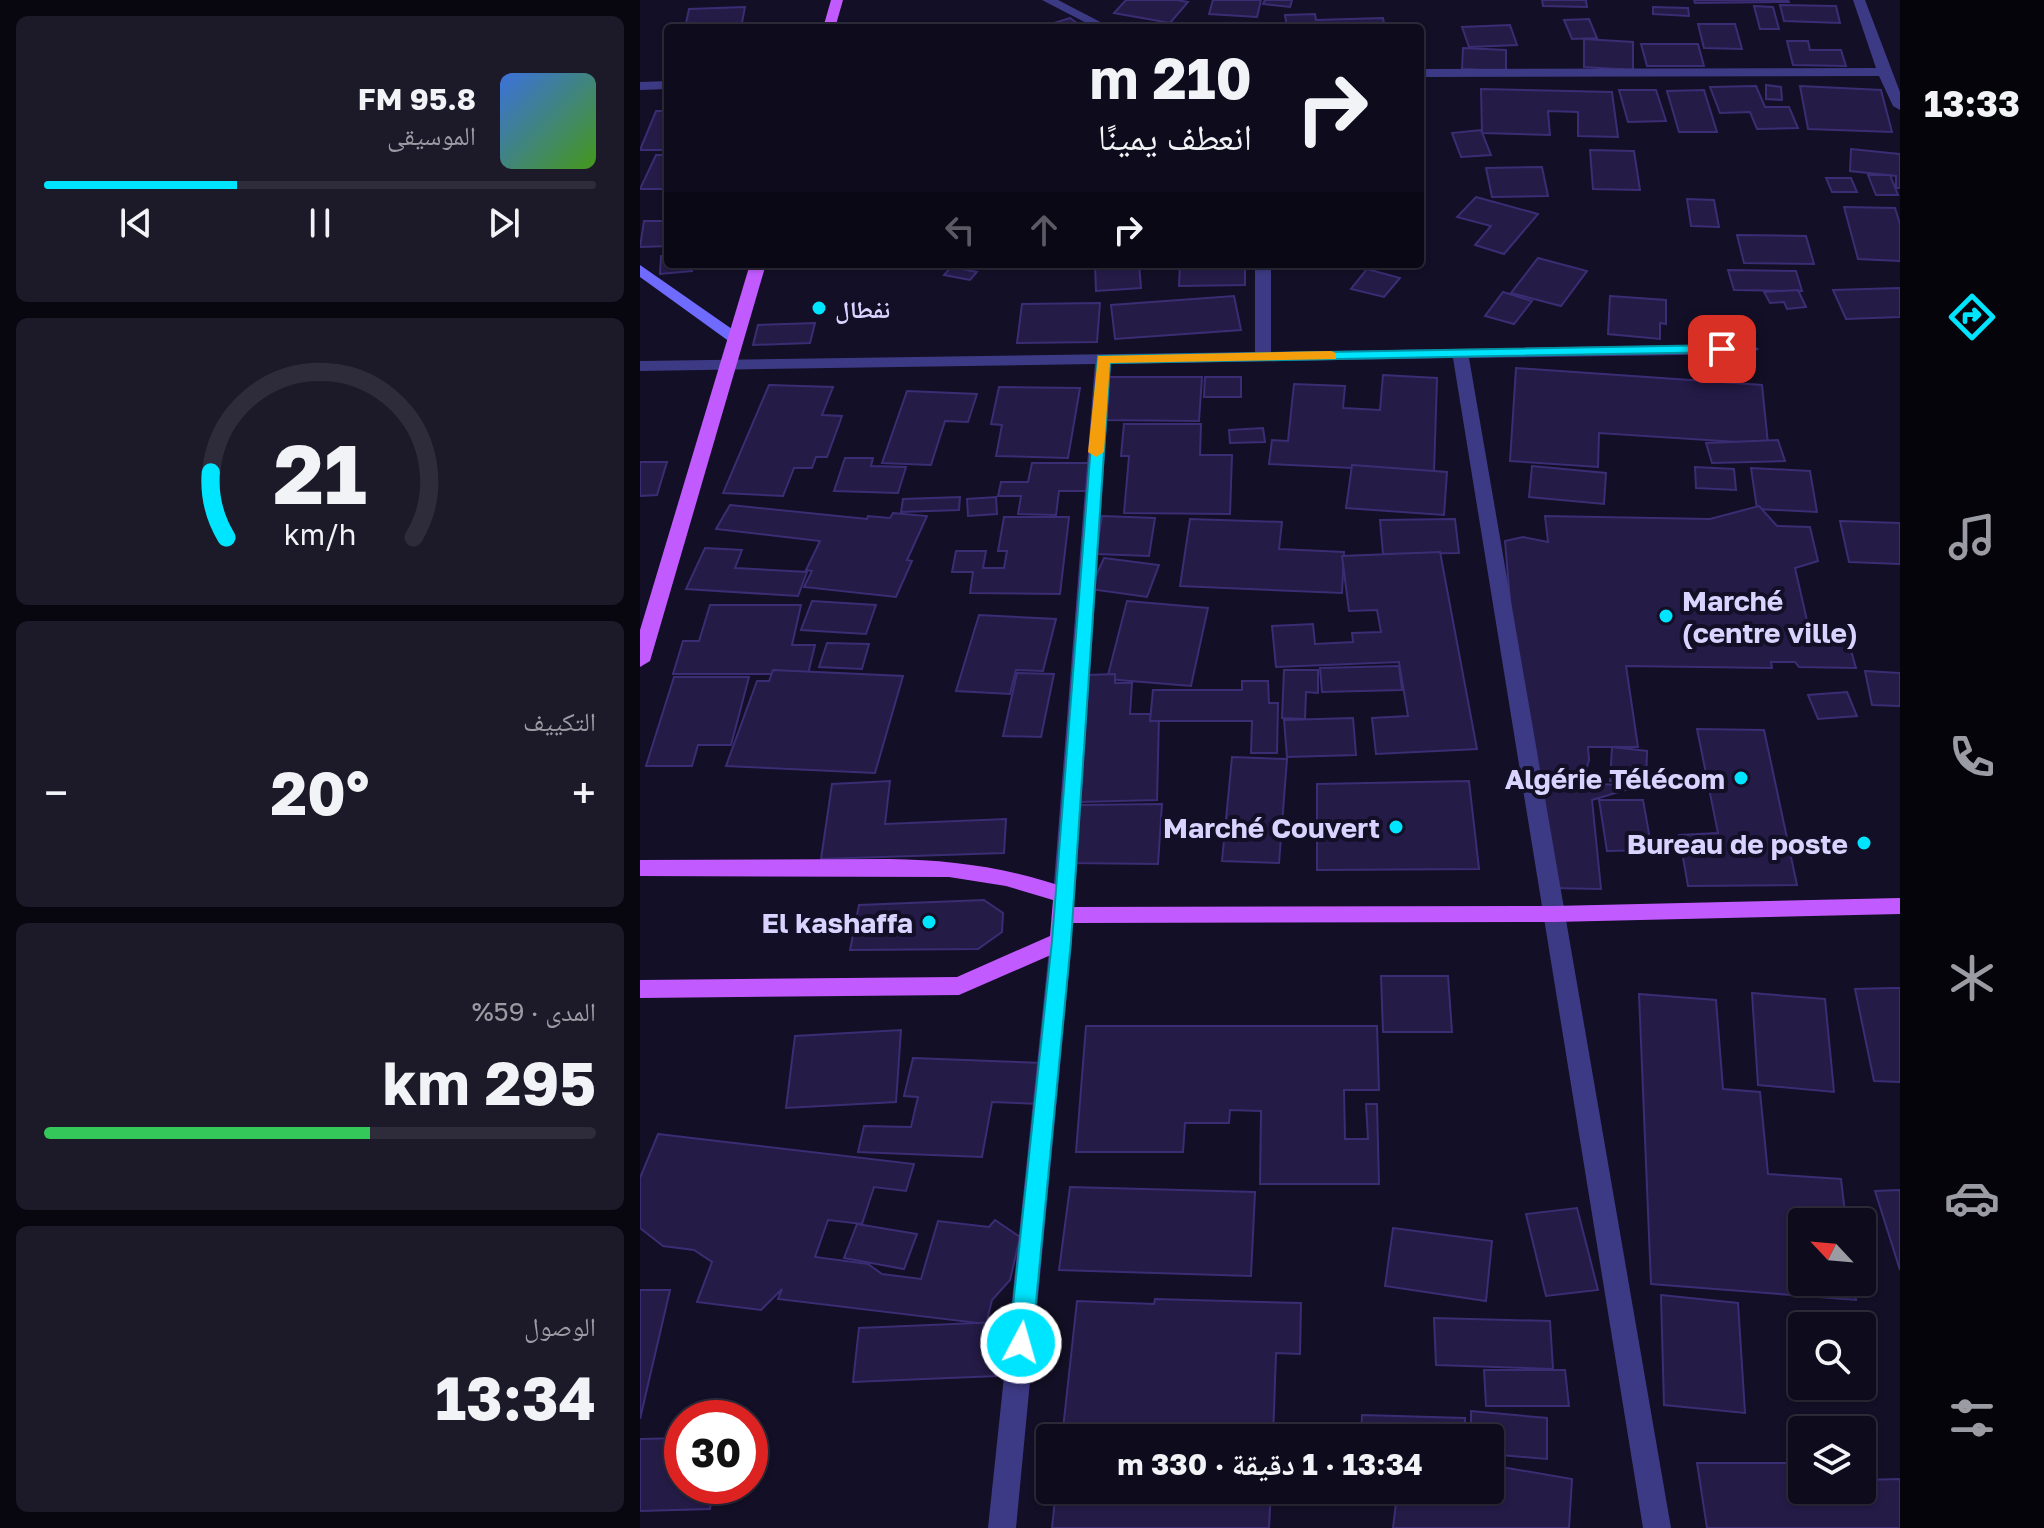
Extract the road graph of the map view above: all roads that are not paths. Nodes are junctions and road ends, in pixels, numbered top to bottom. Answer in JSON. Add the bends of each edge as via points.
{"nodes":[{"id":1,"x":837,"y":0,"type":"edge"},
{"id":2,"x":1048,"y":0,"type":"edge"},
{"id":3,"x":1859,"y":0,"type":"edge"},
{"id":4,"x":830,"y":24,"type":"edge"},
{"id":5,"x":1098,"y":24,"type":"edge"},
{"id":6,"x":1884,"y":72,"type":"junction"},
{"id":7,"x":1424,"y":73,"type":"edge"},
{"id":8,"x":664,"y":85,"type":"edge"},
{"id":9,"x":640,"y":86,"type":"edge"},
{"id":10,"x":1900,"y":106,"type":"edge"},
{"id":11,"x":757,"y":268,"type":"edge"},
{"id":12,"x":1263,"y":268,"type":"edge"},
{"id":13,"x":640,"y":270,"type":"edge"},
{"id":14,"x":736,"y":339,"type":"junction"},
{"id":15,"x":1751,"y":349,"type":"dead end"},
{"id":16,"x":1460,"y":354,"type":"junction"},
{"id":17,"x":1263,"y":357,"type":"junction"},
{"id":18,"x":1103,"y":359,"type":"junction"},
{"id":19,"x":728,"y":365,"type":"junction"},
{"id":20,"x":640,"y":366,"type":"edge"},
{"id":21,"x":640,"y":661,"type":"edge"},
{"id":22,"x":640,"y":868,"type":"edge"},
{"id":23,"x":1063,"y":906,"type":"junction"},
{"id":24,"x":1900,"y":906,"type":"edge"},
{"id":25,"x":1554,"y":914,"type":"junction"},
{"id":26,"x":1061,"y":941,"type":"junction"},
{"id":27,"x":640,"y":989,"type":"edge"},
{"id":28,"x":1002,"y":1528,"type":"edge"},
{"id":29,"x":1657,"y":1528,"type":"edge"}],
"edges":[{"from":1,"to":4,"type":"main road"},
{"from":2,"to":5,"type":"street"},
{"from":3,"to":6,"type":"street"},
{"from":6,"to":7,"type":"street"},
{"from":6,"to":10,"type":"street"},
{"from":8,"to":9,"type":"street"},
{"from":11,"to":14,"type":"main road"},
{"from":12,"to":17,"type":"street"},
{"from":13,"to":14,"type":"main road"},
{"from":14,"to":19,"type":"main road"},
{"from":15,"to":16,"type":"street"},
{"from":16,"to":17,"type":"street"},
{"from":16,"to":25,"type":"street"},
{"from":17,"to":18,"type":"street"},
{"from":18,"to":19,"type":"street"},
{"from":18,"to":23,"type":"street"},
{"from":19,"to":20,"type":"street"},
{"from":19,"to":21,"type":"main road"},
{"from":22,"to":23,"type":"main road","via":[[988,872],[1029,881]]},
{"from":23,"to":25,"type":"main road"},
{"from":23,"to":26,"type":"main road"},
{"from":24,"to":25,"type":"main road"},
{"from":25,"to":29,"type":"street"},
{"from":26,"to":27,"type":"main road","via":[[959,986]]},
{"from":26,"to":28,"type":"street"}]}
